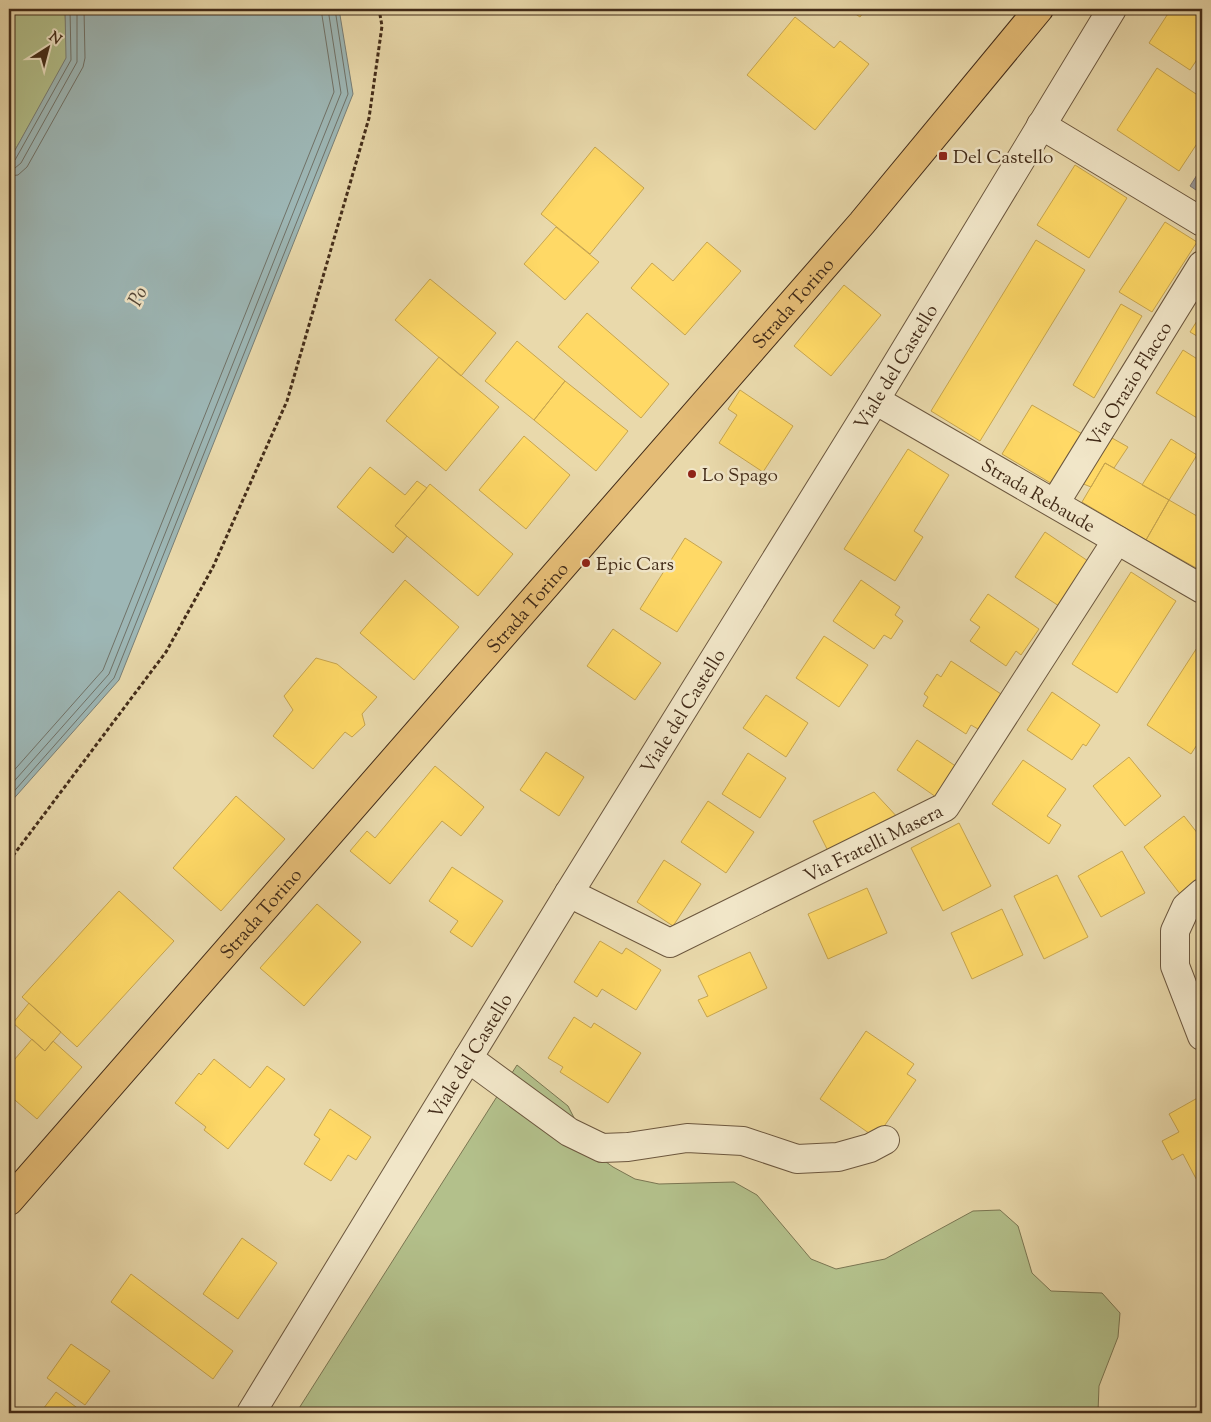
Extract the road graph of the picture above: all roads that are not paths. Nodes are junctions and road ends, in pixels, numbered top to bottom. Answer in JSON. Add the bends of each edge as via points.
{"nodes":[{"id":1,"x":1039,"y":9,"type":"edge"},
{"id":2,"x":1112,"y":9,"type":"edge"},
{"id":3,"x":1041,"y":125,"type":"junction"},
{"id":4,"x":1202,"y":222,"type":"edge"},
{"id":5,"x":1202,"y":265,"type":"edge"},
{"id":6,"x":875,"y":400,"type":"junction"},
{"id":7,"x":1055,"y":503,"type":"junction"},
{"id":8,"x":1117,"y":540,"type":"junction"},
{"id":9,"x":1202,"y":589,"type":"edge"},
{"id":10,"x":1202,"y":893,"type":"edge"},
{"id":11,"x":569,"y":894,"type":"junction"},
{"id":12,"x":1202,"y":1036,"type":"edge"},
{"id":13,"x":468,"y":1058,"type":"junction"},
{"id":14,"x":885,"y":1140,"type":"dead end"},
{"id":15,"x":9,"y":1201,"type":"edge"},
{"id":16,"x":251,"y":1413,"type":"edge"}],
"edges":[{"from":1,"to":15,"type":"main road","name":"Strada Torino","via":[[856,231]]},
{"from":2,"to":3,"type":"street","name":"Viale del Castello"},
{"from":3,"to":4,"type":"street"},
{"from":3,"to":6,"type":"street","name":"Viale del Castello"},
{"from":5,"to":7,"type":"street","name":"Via Orazio Flacco"},
{"from":6,"to":7,"type":"street","name":"Strada Rebaude"},
{"from":6,"to":11,"type":"street","name":"Viale del Castello"},
{"from":7,"to":8,"type":"street","name":"Strada Rebaude"},
{"from":8,"to":9,"type":"street","name":"Strada Rebaude"},
{"from":8,"to":11,"type":"street","name":"Via Fratelli Masera","via":[[945,807],[670,943]]},
{"from":10,"to":12,"type":"street","via":[[1186,907],[1176,931],[1175,966]]},
{"from":11,"to":13,"type":"street","name":"Viale del Castello"},
{"from":13,"to":14,"type":"street","via":[[569,1132],[602,1148],[697,1138],[743,1141],[798,1159],[838,1157]]},
{"from":13,"to":16,"type":"street","name":"Viale del Castello"}]}
